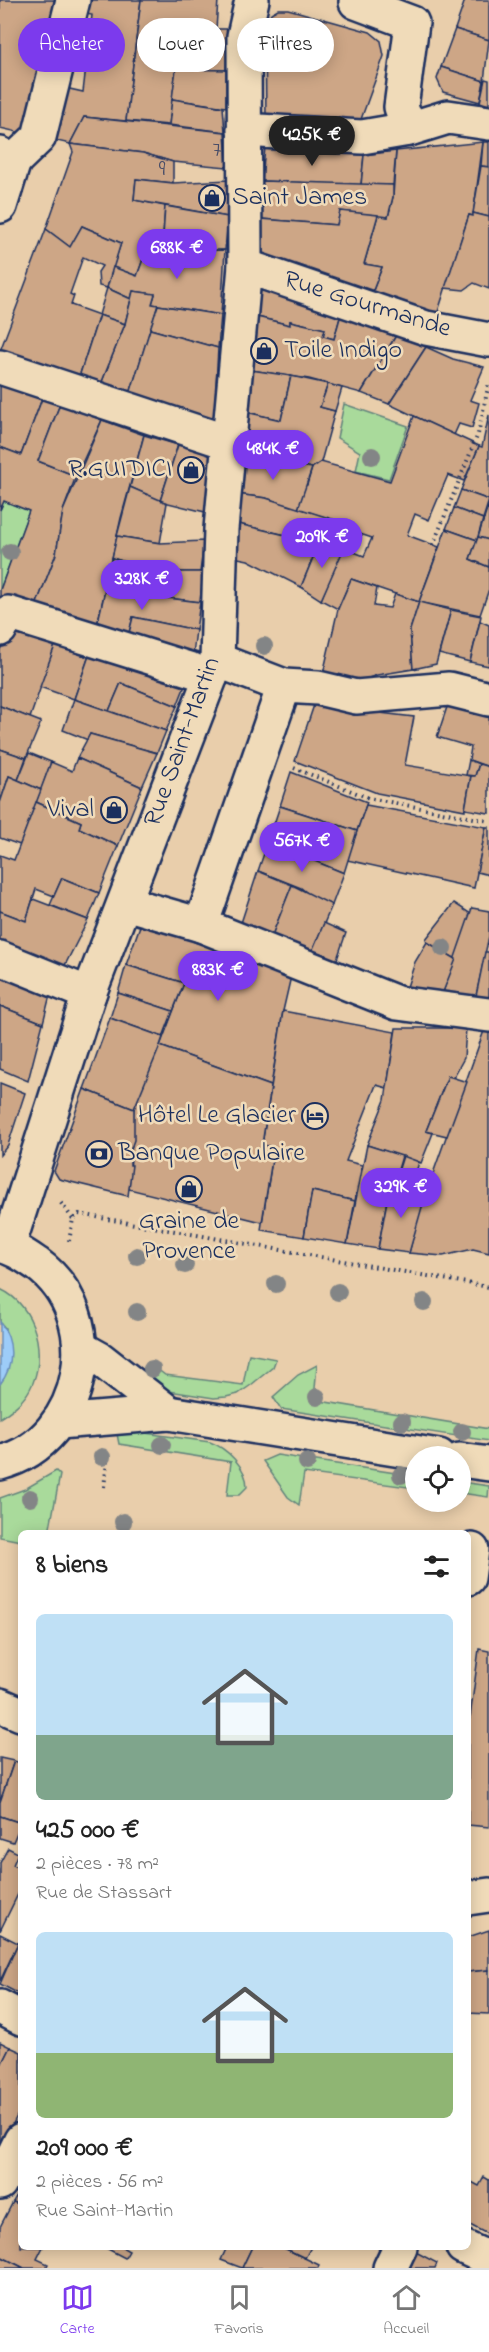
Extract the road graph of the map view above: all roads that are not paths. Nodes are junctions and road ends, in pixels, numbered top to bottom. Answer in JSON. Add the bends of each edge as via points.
{"nodes":[{"id":1,"x":73,"y":0,"type":"edge"},
{"id":2,"x":252,"y":0,"type":"edge"},
{"id":3,"x":354,"y":1,"type":"edge"},
{"id":4,"x":489,"y":123,"type":"edge"},
{"id":5,"x":409,"y":129,"type":"junction"},
{"id":6,"x":244,"y":130,"type":"junction"},
{"id":7,"x":7,"y":158,"type":"edge"},
{"id":8,"x":0,"y":206,"type":"edge"},
{"id":9,"x":245,"y":266,"type":"junction"},
{"id":10,"x":489,"y":340,"type":"edge"},
{"id":11,"x":0,"y":367,"type":"edge"},
{"id":12,"x":230,"y":443,"type":"junction"},
{"id":13,"x":0,"y":629,"type":"edge"},
{"id":14,"x":214,"y":668,"type":"junction"},
{"id":15,"x":284,"y":687,"type":"junction"},
{"id":16,"x":489,"y":699,"type":"edge"},
{"id":17,"x":124,"y":903,"type":"junction"},
{"id":18,"x":201,"y":925,"type":"junction"},
{"id":19,"x":0,"y":958,"type":"edge"},
{"id":20,"x":89,"y":994,"type":"junction"},
{"id":21,"x":489,"y":1015,"type":"edge"},
{"id":22,"x":4,"y":1246,"type":"edge"},
{"id":23,"x":82,"y":1349,"type":"junction"},
{"id":24,"x":169,"y":1413,"type":"junction"},
{"id":25,"x":59,"y":1422,"type":"junction"},
{"id":26,"x":405,"y":1450,"type":"edge"},
{"id":27,"x":471,"y":1462,"type":"edge"},
{"id":28,"x":0,"y":1463,"type":"edge"},
{"id":29,"x":489,"y":1464,"type":"edge"},
{"id":30,"x":0,"y":1705,"type":"edge"},
{"id":31,"x":18,"y":1713,"type":"edge"},
{"id":32,"x":489,"y":1895,"type":"edge"},
{"id":33,"x":471,"y":1898,"type":"edge"},
{"id":34,"x":0,"y":2007,"type":"edge"},
{"id":35,"x":18,"y":2016,"type":"edge"},
{"id":36,"x":18,"y":2146,"type":"edge"},
{"id":37,"x":0,"y":2183,"type":"edge"},
{"id":38,"x":399,"y":2250,"type":"edge"},
{"id":39,"x":470,"y":2250,"type":"edge"},
{"id":40,"x":489,"y":2259,"type":"edge"},
{"id":41,"x":390,"y":2268,"type":"edge"}],
"edges":[{"from":1,"to":7,"type":"street","via":[[39,137]]},
{"from":2,"to":6,"type":"street","name":"Rue Saint-Martin","via":[[244,36]]},
{"from":3,"to":5,"type":"street","via":[[412,22],[401,107]]},
{"from":4,"to":5,"type":"street","via":[[448,117]]},
{"from":5,"to":6,"type":"street","via":[[362,137]]},
{"from":6,"to":9,"type":"street","name":"Rue Saint-Martin"},
{"from":7,"to":8,"type":"street"},
{"from":9,"to":10,"type":"street","name":"Rue Gourmande","via":[[426,328]]},
{"from":9,"to":12,"type":"street","name":"Rue Saint-Martin"},
{"from":11,"to":12,"type":"street"},
{"from":12,"to":14,"type":"street","name":"Rue Saint-Martin"},
{"from":13,"to":14,"type":"street","via":[[8,613]]},
{"from":14,"to":15,"type":"street"},
{"from":14,"to":17,"type":"street","name":"Rue Saint-Martin"},
{"from":15,"to":16,"type":"street","via":[[318,688],[356,697],[449,689]]},
{"from":15,"to":18,"type":"street"},
{"from":17,"to":18,"type":"street"},
{"from":17,"to":20,"type":"street","name":"Rue Saint-Martin"},
{"from":18,"to":21,"type":"street","via":[[397,1003]]},
{"from":19,"to":20,"type":"street"},
{"from":20,"to":22,"type":"street","name":"Rue Saint-Martin"},
{"from":22,"to":23,"type":"street","via":[[46,1271],[65,1294]]},
{"from":23,"to":24,"type":"street"},
{"from":23,"to":25,"type":"street","via":[[77,1387]]},
{"from":24,"to":25,"type":"street"},
{"from":24,"to":26,"type":"street"},
{"from":25,"to":28,"type":"street","via":[[34,1447]]},
{"from":27,"to":29,"type":"street"},
{"from":30,"to":31,"type":"street"},
{"from":32,"to":33,"type":"street"},
{"from":34,"to":35,"type":"street"},
{"from":36,"to":37,"type":"street"},
{"from":38,"to":41,"type":"street"},
{"from":39,"to":40,"type":"street"}]}
